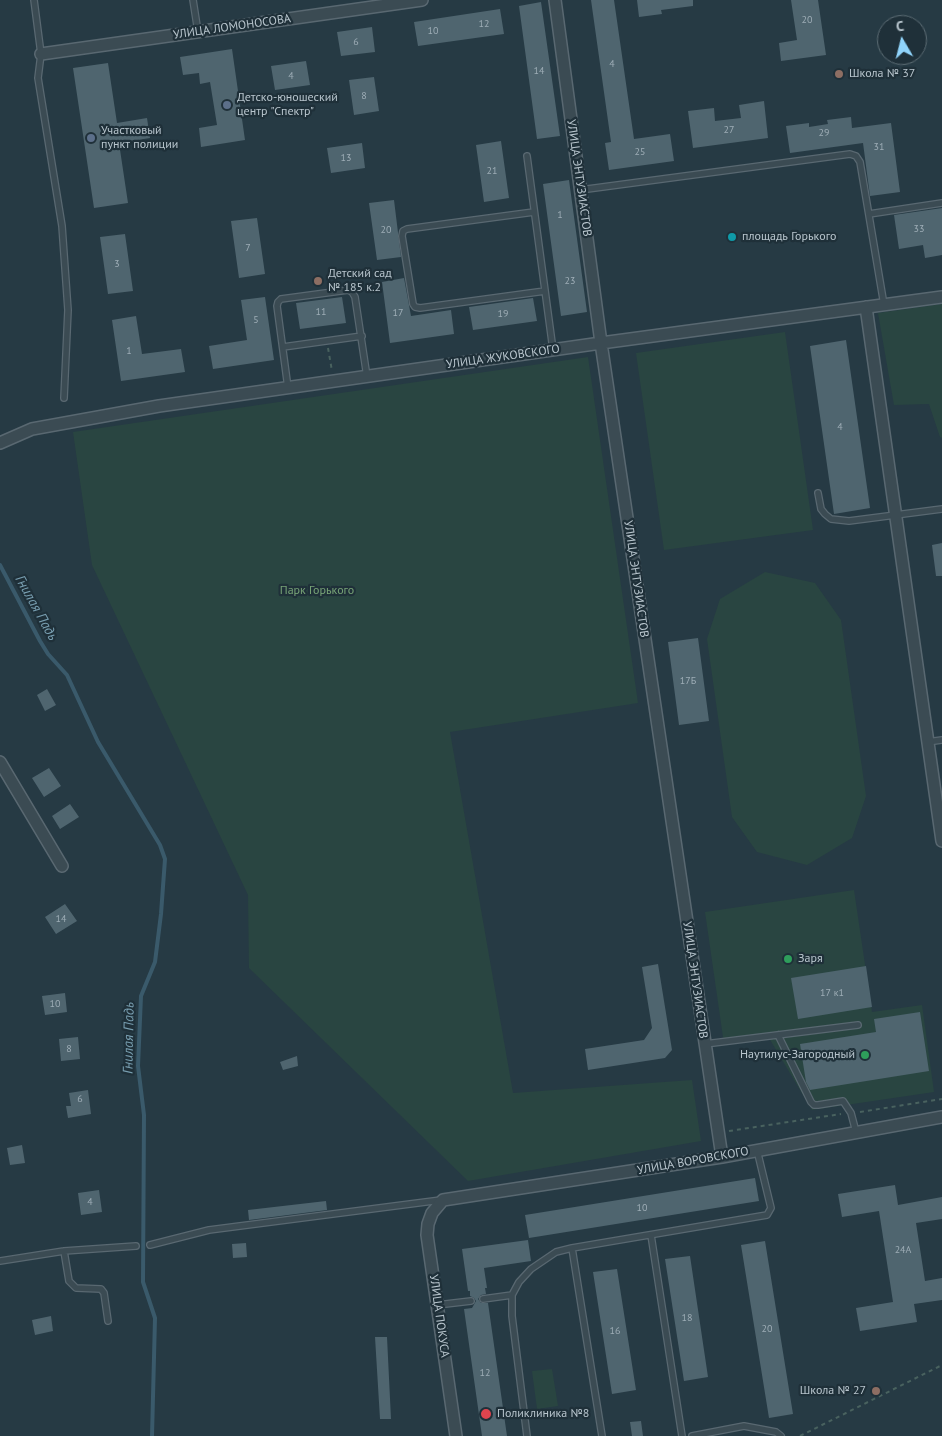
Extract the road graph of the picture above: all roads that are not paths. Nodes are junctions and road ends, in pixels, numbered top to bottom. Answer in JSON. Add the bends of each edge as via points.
{"nodes":[{"id":1,"x":34,"y":0,"type":"edge"},
{"id":2,"x":193,"y":0,"type":"edge"},
{"id":3,"x":422,"y":0,"type":"edge"},
{"id":4,"x":555,"y":0,"type":"edge"},
{"id":5,"x":198,"y":32,"type":"junction"},
{"id":6,"x":41,"y":54,"type":"junction"},
{"id":7,"x":527,"y":156,"type":"dead end"},
{"id":8,"x":580,"y":190,"type":"junction"},
{"id":9,"x":942,"y":203,"type":"edge"},
{"id":10,"x":534,"y":212,"type":"junction"},
{"id":11,"x":869,"y":214,"type":"junction"},
{"id":12,"x":545,"y":291,"type":"junction"},
{"id":13,"x":942,"y":297,"type":"edge"},
{"id":14,"x":884,"y":305,"type":"junction"},
{"id":15,"x":866,"y":307,"type":"junction"},
{"id":16,"x":362,"y":336,"type":"junction"},
{"id":17,"x":601,"y":343,"type":"junction"},
{"id":18,"x":283,"y":347,"type":"junction"},
{"id":19,"x":552,"y":350,"type":"junction"},
{"id":20,"x":367,"y":376,"type":"junction"},
{"id":21,"x":288,"y":388,"type":"junction"},
{"id":22,"x":64,"y":398,"type":"dead end"},
{"id":23,"x":0,"y":443,"type":"edge"},
{"id":24,"x":818,"y":493,"type":"dead end"},
{"id":25,"x":942,"y":508,"type":"edge"},
{"id":26,"x":896,"y":515,"type":"junction"},
{"id":27,"x":942,"y":740,"type":"edge"},
{"id":28,"x":927,"y":742,"type":"junction"},
{"id":29,"x":0,"y":762,"type":"edge"},
{"id":30,"x":942,"y":842,"type":"edge"},
{"id":31,"x":62,"y":866,"type":"dead end"},
{"id":32,"x":858,"y":1025,"type":"dead end"},
{"id":33,"x":778,"y":1035,"type":"junction"},
{"id":34,"x":705,"y":1044,"type":"junction"},
{"id":35,"x":942,"y":1117,"type":"edge"},
{"id":36,"x":856,"y":1132,"type":"junction"},
{"id":37,"x":757,"y":1150,"type":"junction"},
{"id":38,"x":722,"y":1157,"type":"junction"},
{"id":39,"x":443,"y":1200,"type":"junction"},
{"id":40,"x":650,"y":1235,"type":"junction"},
{"id":41,"x":150,"y":1245,"type":"dead end"},
{"id":42,"x":136,"y":1246,"type":"dead end"},
{"id":43,"x":572,"y":1248,"type":"junction"},
{"id":44,"x":64,"y":1251,"type":"junction"},
{"id":45,"x":0,"y":1261,"type":"edge"},
{"id":46,"x":512,"y":1295,"type":"junction"},
{"id":47,"x":483,"y":1299,"type":"dead end"},
{"id":48,"x":471,"y":1300,"type":"dead end"},
{"id":49,"x":437,"y":1305,"type":"junction"},
{"id":50,"x":108,"y":1321,"type":"dead end"},
{"id":51,"x":456,"y":1436,"type":"edge"},
{"id":52,"x":527,"y":1436,"type":"edge"},
{"id":53,"x":602,"y":1436,"type":"edge"},
{"id":54,"x":682,"y":1436,"type":"edge"},
{"id":55,"x":692,"y":1436,"type":"edge"},
{"id":56,"x":781,"y":1436,"type":"edge"}],
"edges":[{"from":1,"to":6,"type":"lane"},
{"from":2,"to":5,"type":"lane"},
{"from":3,"to":5,"type":"street","name":"УЛИЦА ЛОМОНОСОВА"},
{"from":4,"to":8,"type":"street","name":"УЛИЦА ЭНТУЗИАСТОВ"},
{"from":5,"to":6,"type":"street","name":"УЛИЦА ЛОМОНОСОВА"},
{"from":6,"to":22,"type":"lane","via":[[38,78],[62,226],[68,310]]},
{"from":7,"to":10,"type":"lane"},
{"from":8,"to":11,"type":"lane","via":[[850,154],[860,162]]},
{"from":8,"to":17,"type":"street","name":"УЛИЦА ЭНТУЗИАСТОВ"},
{"from":9,"to":11,"type":"lane"},
{"from":10,"to":12,"type":"lane"},
{"from":10,"to":12,"type":"lane","via":[[407,229],[402,236],[415,307]]},
{"from":11,"to":14,"type":"lane"},
{"from":12,"to":19,"type":"lane"},
{"from":13,"to":14,"type":"street","name":"УЛИЦА ЖУКОВСКОГО"},
{"from":14,"to":15,"type":"street","name":"УЛИЦА ЖУКОВСКОГО"},
{"from":15,"to":17,"type":"street","name":"УЛИЦА ЖУКОВСКОГО"},
{"from":15,"to":26,"type":"street"},
{"from":16,"to":18,"type":"lane"},
{"from":16,"to":18,"type":"lane","via":[[355,297],[348,290],[278,302]]},
{"from":16,"to":20,"type":"lane"},
{"from":17,"to":19,"type":"street","name":"УЛИЦА ЖУКОВСКОГО"},
{"from":17,"to":34,"type":"street","name":"УЛИЦА ЭНТУЗИАСТОВ"},
{"from":18,"to":21,"type":"lane"},
{"from":19,"to":20,"type":"street","name":"УЛИЦА ЖУКОВСКОГО"},
{"from":20,"to":21,"type":"street","name":"УЛИЦА ЖУКОВСКОГО"},
{"from":21,"to":23,"type":"street","name":"УЛИЦА ЖУКОВСКОГО","via":[[159,406],[32,429]]},
{"from":24,"to":26,"type":"lane","via":[[821,509],[832,519],[849,521]]},
{"from":25,"to":26,"type":"lane"},
{"from":26,"to":28,"type":"street"},
{"from":27,"to":28,"type":"lane"},
{"from":28,"to":30,"type":"street"},
{"from":29,"to":31,"type":"street"},
{"from":32,"to":33,"type":"lane"},
{"from":33,"to":34,"type":"lane"},
{"from":33,"to":36,"type":"lane","via":[[811,1102],[818,1105],[844,1101]]},
{"from":34,"to":38,"type":"street","name":"УЛИЦА ЭНТУЗИАСТОВ"},
{"from":35,"to":36,"type":"street","name":"УЛИЦА ВОРОВСКОГО"},
{"from":36,"to":37,"type":"street","name":"УЛИЦА ВОРОВСКОГО"},
{"from":37,"to":38,"type":"street","name":"УЛИЦА ВОРОВСКОГО"},
{"from":37,"to":40,"type":"lane","via":[[771,1208],[767,1215]]},
{"from":38,"to":39,"type":"street","name":"УЛИЦА ВОРОВСКОГО"},
{"from":39,"to":41,"type":"lane","via":[[209,1230]]},
{"from":39,"to":49,"type":"street","name":"УЛИЦА ПОКУСА","via":[[432,1213],[427,1235]]},
{"from":40,"to":43,"type":"lane"},
{"from":40,"to":54,"type":"lane"},
{"from":42,"to":44,"type":"lane"},
{"from":43,"to":46,"type":"lane","via":[[556,1252],[531,1269]]},
{"from":43,"to":53,"type":"lane"},
{"from":44,"to":45,"type":"lane"},
{"from":44,"to":50,"type":"lane","via":[[69,1281],[76,1288],[101,1289]]},
{"from":46,"to":47,"type":"lane"},
{"from":46,"to":52,"type":"lane"},
{"from":48,"to":49,"type":"lane"},
{"from":49,"to":51,"type":"street","name":"УЛИЦА ПОКУСА"},
{"from":55,"to":56,"type":"lane","via":[[744,1426],[776,1432]]}]}
